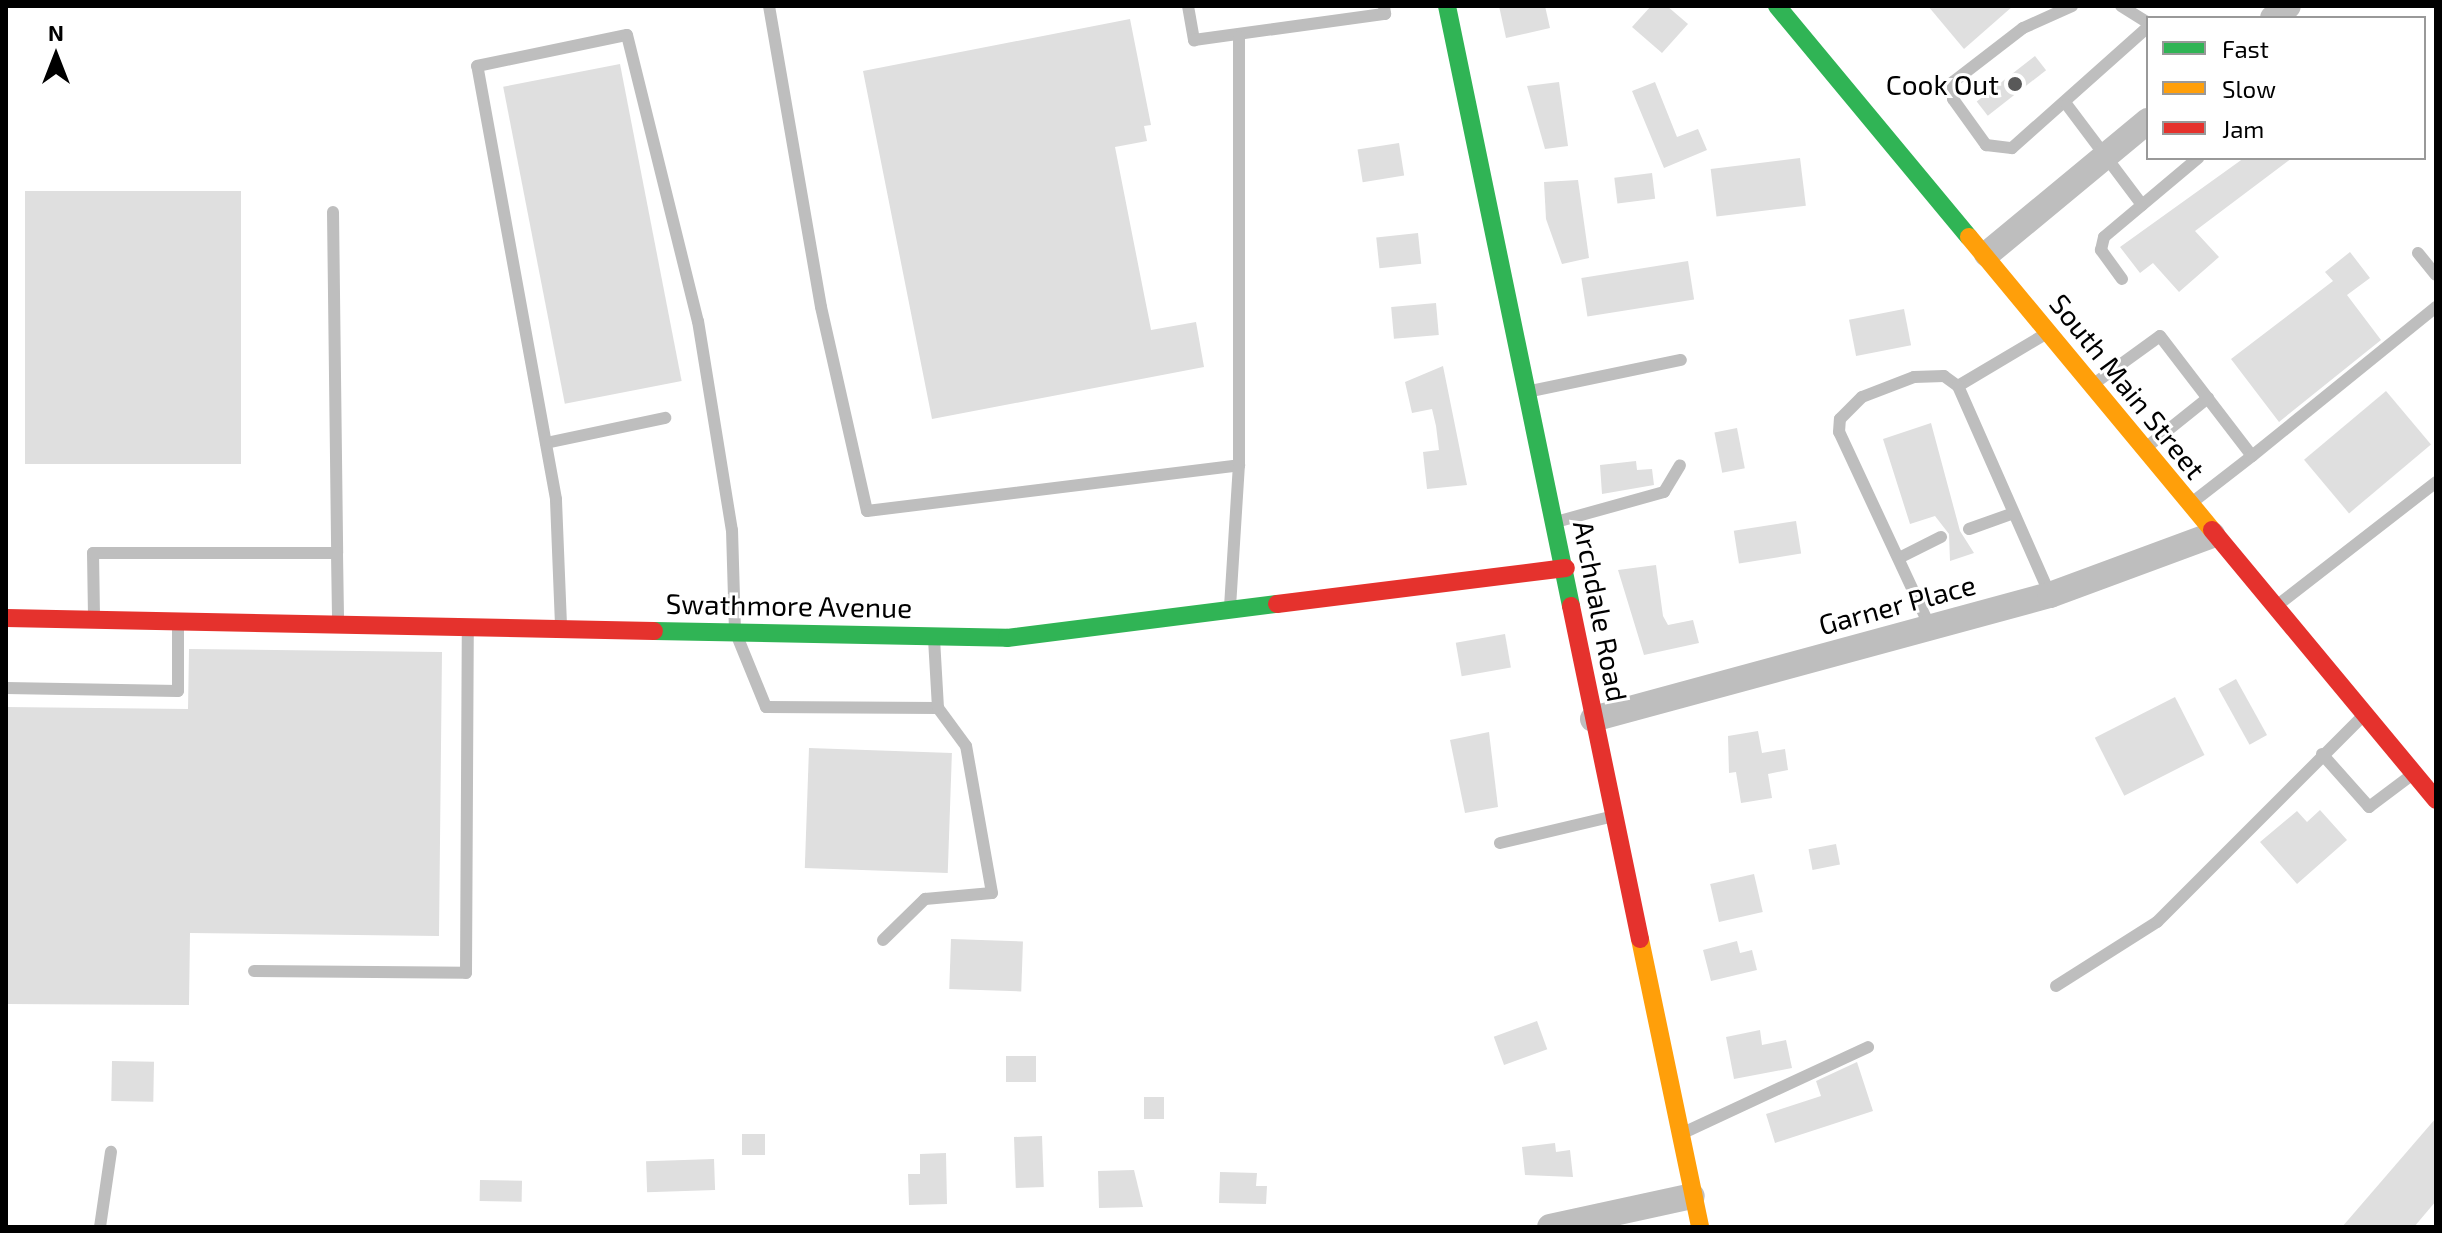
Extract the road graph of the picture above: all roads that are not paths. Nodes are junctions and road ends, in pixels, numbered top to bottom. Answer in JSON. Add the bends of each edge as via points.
{"nodes":[{"id":1,"x":769,"y":6,"type":"edge"},
{"id":2,"x":1188,"y":6,"type":"edge"},
{"id":3,"x":1384,"y":6,"type":"edge"},
{"id":4,"x":1447,"y":6,"type":"edge"},
{"id":5,"x":1777,"y":6,"type":"edge"},
{"id":6,"x":2072,"y":6,"type":"edge"},
{"id":7,"x":2121,"y":6,"type":"edge"},
{"id":8,"x":2146,"y":24,"type":"edge"},
{"id":9,"x":2146,"y":27,"type":"edge"},
{"id":10,"x":1239,"y":37,"type":"junction"},
{"id":11,"x":2067,"y":105,"type":"junction"},
{"id":12,"x":2146,"y":123,"type":"edge"},
{"id":13,"x":2106,"y":156,"type":"junction"},
{"id":14,"x":2196,"y":160,"type":"edge"},
{"id":15,"x":2142,"y":205,"type":"junction"},
{"id":16,"x":333,"y":212,"type":"dead end"},
{"id":17,"x":2418,"y":253,"type":"dead end"},
{"id":18,"x":1987,"y":254,"type":"junction"},
{"id":19,"x":2436,"y":275,"type":"edge"},
{"id":20,"x":2122,"y":279,"type":"dead end"},
{"id":21,"x":2436,"y":307,"type":"edge"},
{"id":22,"x":2049,"y":332,"type":"junction"},
{"id":23,"x":1681,"y":360,"type":"dead end"},
{"id":24,"x":1958,"y":386,"type":"junction"},
{"id":25,"x":2092,"y":386,"type":"junction"},
{"id":26,"x":1528,"y":391,"type":"junction"},
{"id":27,"x":2208,"y":398,"type":"junction"},
{"id":28,"x":665,"y":418,"type":"dead end"},
{"id":29,"x":546,"y":443,"type":"junction"},
{"id":30,"x":2143,"y":450,"type":"junction"},
{"id":31,"x":2252,"y":456,"type":"junction"},
{"id":32,"x":1239,"y":465,"type":"junction"},
{"id":33,"x":1680,"y":465,"type":"dead end"},
{"id":34,"x":2436,"y":482,"type":"edge"},
{"id":35,"x":2188,"y":505,"type":"junction"},
{"id":36,"x":2011,"y":514,"type":"junction"},
{"id":37,"x":1556,"y":522,"type":"junction"},
{"id":38,"x":1969,"y":529,"type":"dead end"},
{"id":39,"x":2212,"y":535,"type":"junction"},
{"id":40,"x":1941,"y":537,"type":"dead end"},
{"id":41,"x":337,"y":553,"type":"junction"},
{"id":42,"x":1899,"y":558,"type":"junction"},
{"id":43,"x":1566,"y":568,"type":"junction"},
{"id":44,"x":2050,"y":595,"type":"junction"},
{"id":45,"x":2273,"y":608,"type":"junction"},
{"id":46,"x":1229,"y":610,"type":"junction"},
{"id":47,"x":6,"y":618,"type":"edge"},
{"id":48,"x":94,"y":620,"type":"junction"},
{"id":49,"x":178,"y":621,"type":"junction"},
{"id":50,"x":339,"y":624,"type":"junction"},
{"id":51,"x":468,"y":626,"type":"junction"},
{"id":52,"x":561,"y":628,"type":"junction"},
{"id":53,"x":1931,"y":629,"type":"junction"},
{"id":54,"x":735,"y":631,"type":"junction"},
{"id":55,"x":934,"y":636,"type":"junction"},
{"id":56,"x":6,"y":688,"type":"edge"},
{"id":57,"x":938,"y":708,"type":"junction"},
{"id":58,"x":2364,"y":715,"type":"junction"},
{"id":59,"x":1593,"y":719,"type":"junction"},
{"id":60,"x":2322,"y":754,"type":"junction"},
{"id":61,"x":2413,"y":773,"type":"junction"},
{"id":62,"x":2436,"y":800,"type":"edge"},
{"id":63,"x":1613,"y":816,"type":"junction"},
{"id":64,"x":1500,"y":843,"type":"dead end"},
{"id":65,"x":883,"y":940,"type":"dead end"},
{"id":66,"x":254,"y":971,"type":"dead end"},
{"id":67,"x":2056,"y":986,"type":"dead end"},
{"id":68,"x":1868,"y":1047,"type":"dead end"},
{"id":69,"x":1679,"y":1133,"type":"junction"},
{"id":70,"x":111,"y":1152,"type":"dead end"},
{"id":71,"x":1692,"y":1196,"type":"junction"},
{"id":72,"x":100,"y":1227,"type":"edge"},
{"id":73,"x":1550,"y":1227,"type":"edge"},
{"id":74,"x":1700,"y":1227,"type":"edge"}],
"edges":[{"from":1,"to":32,"type":"lane","via":[[821,307],[867,511]]},
{"from":2,"to":10,"type":"lane","via":[[1194,40]]},
{"from":3,"to":10,"type":"lane","via":[[1385,14]]},
{"from":4,"to":26,"type":"main road","name":"Archdale Road"},
{"from":5,"to":18,"type":"main road","name":"South Main Street"},
{"from":6,"to":11,"type":"lane","via":[[2023,28],[1951,91],[1996,149],[2012,148]]},
{"from":7,"to":8,"type":"lane"},
{"from":9,"to":11,"type":"lane"},
{"from":10,"to":32,"type":"lane"},
{"from":11,"to":13,"type":"lane"},
{"from":12,"to":13,"type":"street"},
{"from":13,"to":15,"type":"lane"},
{"from":13,"to":18,"type":"street"},
{"from":14,"to":15,"type":"lane"},
{"from":15,"to":20,"type":"lane","via":[[2104,237],[2101,250]]},
{"from":16,"to":41,"type":"lane"},
{"from":17,"to":19,"type":"lane"},
{"from":18,"to":22,"type":"main road","name":"South Main Street"},
{"from":21,"to":31,"type":"lane"},
{"from":22,"to":24,"type":"lane"},
{"from":22,"to":25,"type":"main road","name":"South Main Street"},
{"from":23,"to":26,"type":"lane"},
{"from":24,"to":36,"type":"lane"},
{"from":24,"to":42,"type":"lane","via":[[1944,376],[1914,377],[1862,397],[1840,419],[1839,432]]},
{"from":25,"to":27,"type":"lane","via":[[2160,336]]},
{"from":25,"to":30,"type":"main road","name":"South Main Street"},
{"from":26,"to":37,"type":"main road","name":"Archdale Road"},
{"from":27,"to":30,"type":"lane"},
{"from":27,"to":31,"type":"lane"},
{"from":28,"to":29,"type":"lane"},
{"from":29,"to":52,"type":"lane"},
{"from":29,"to":54,"type":"lane","via":[[477,66],[627,35],[698,321],[732,530]]},
{"from":30,"to":35,"type":"main road","name":"South Main Street"},
{"from":31,"to":35,"type":"lane"},
{"from":32,"to":46,"type":"lane"},
{"from":33,"to":37,"type":"lane","via":[[1664,492]]},
{"from":34,"to":45,"type":"lane"},
{"from":35,"to":39,"type":"main road","name":"South Main Street"},
{"from":36,"to":38,"type":"lane"},
{"from":36,"to":44,"type":"lane"},
{"from":37,"to":43,"type":"main road","name":"Archdale Road"},
{"from":39,"to":44,"type":"street","name":"Garner Place"},
{"from":39,"to":45,"type":"main road","name":"South Main Street"},
{"from":40,"to":42,"type":"lane"},
{"from":41,"to":48,"type":"lane","via":[[93,553]]},
{"from":41,"to":50,"type":"lane"},
{"from":42,"to":53,"type":"lane"},
{"from":43,"to":46,"type":"main road","name":"Swathmore Avenue"},
{"from":43,"to":59,"type":"main road","name":"Archdale Road"},
{"from":44,"to":53,"type":"street","name":"Garner Place"},
{"from":45,"to":58,"type":"main road","name":"South Main Street"},
{"from":46,"to":55,"type":"main road","name":"Swathmore Avenue","via":[[1007,638]]},
{"from":47,"to":48,"type":"main road","name":"Swathmore Avenue"},
{"from":48,"to":49,"type":"main road","name":"Swathmore Avenue"},
{"from":49,"to":50,"type":"main road","name":"Swathmore Avenue"},
{"from":49,"to":56,"type":"lane","via":[[178,691]]},
{"from":50,"to":51,"type":"main road","name":"Swathmore Avenue"},
{"from":51,"to":52,"type":"main road","name":"Swathmore Avenue"},
{"from":51,"to":66,"type":"lane","via":[[466,973]]},
{"from":52,"to":54,"type":"main road","name":"Swathmore Avenue"},
{"from":53,"to":59,"type":"street","name":"Garner Place"},
{"from":54,"to":55,"type":"main road","name":"Swathmore Avenue"},
{"from":54,"to":57,"type":"lane","via":[[766,707]]},
{"from":55,"to":57,"type":"lane"},
{"from":57,"to":65,"type":"lane","via":[[966,746],[992,893],[925,899]]},
{"from":58,"to":60,"type":"lane"},
{"from":58,"to":61,"type":"main road","name":"South Main Street"},
{"from":59,"to":63,"type":"main road","name":"Archdale Road"},
{"from":60,"to":61,"type":"lane","via":[[2369,807]]},
{"from":60,"to":67,"type":"lane","via":[[2157,922]]},
{"from":61,"to":62,"type":"main road","name":"South Main Street"},
{"from":63,"to":64,"type":"lane"},
{"from":63,"to":69,"type":"main road","name":"Archdale Road"},
{"from":68,"to":69,"type":"lane"},
{"from":69,"to":71,"type":"main road","name":"Archdale Road"},
{"from":70,"to":72,"type":"lane"},
{"from":71,"to":73,"type":"street"},
{"from":71,"to":74,"type":"main road","name":"Archdale Road"}]}
